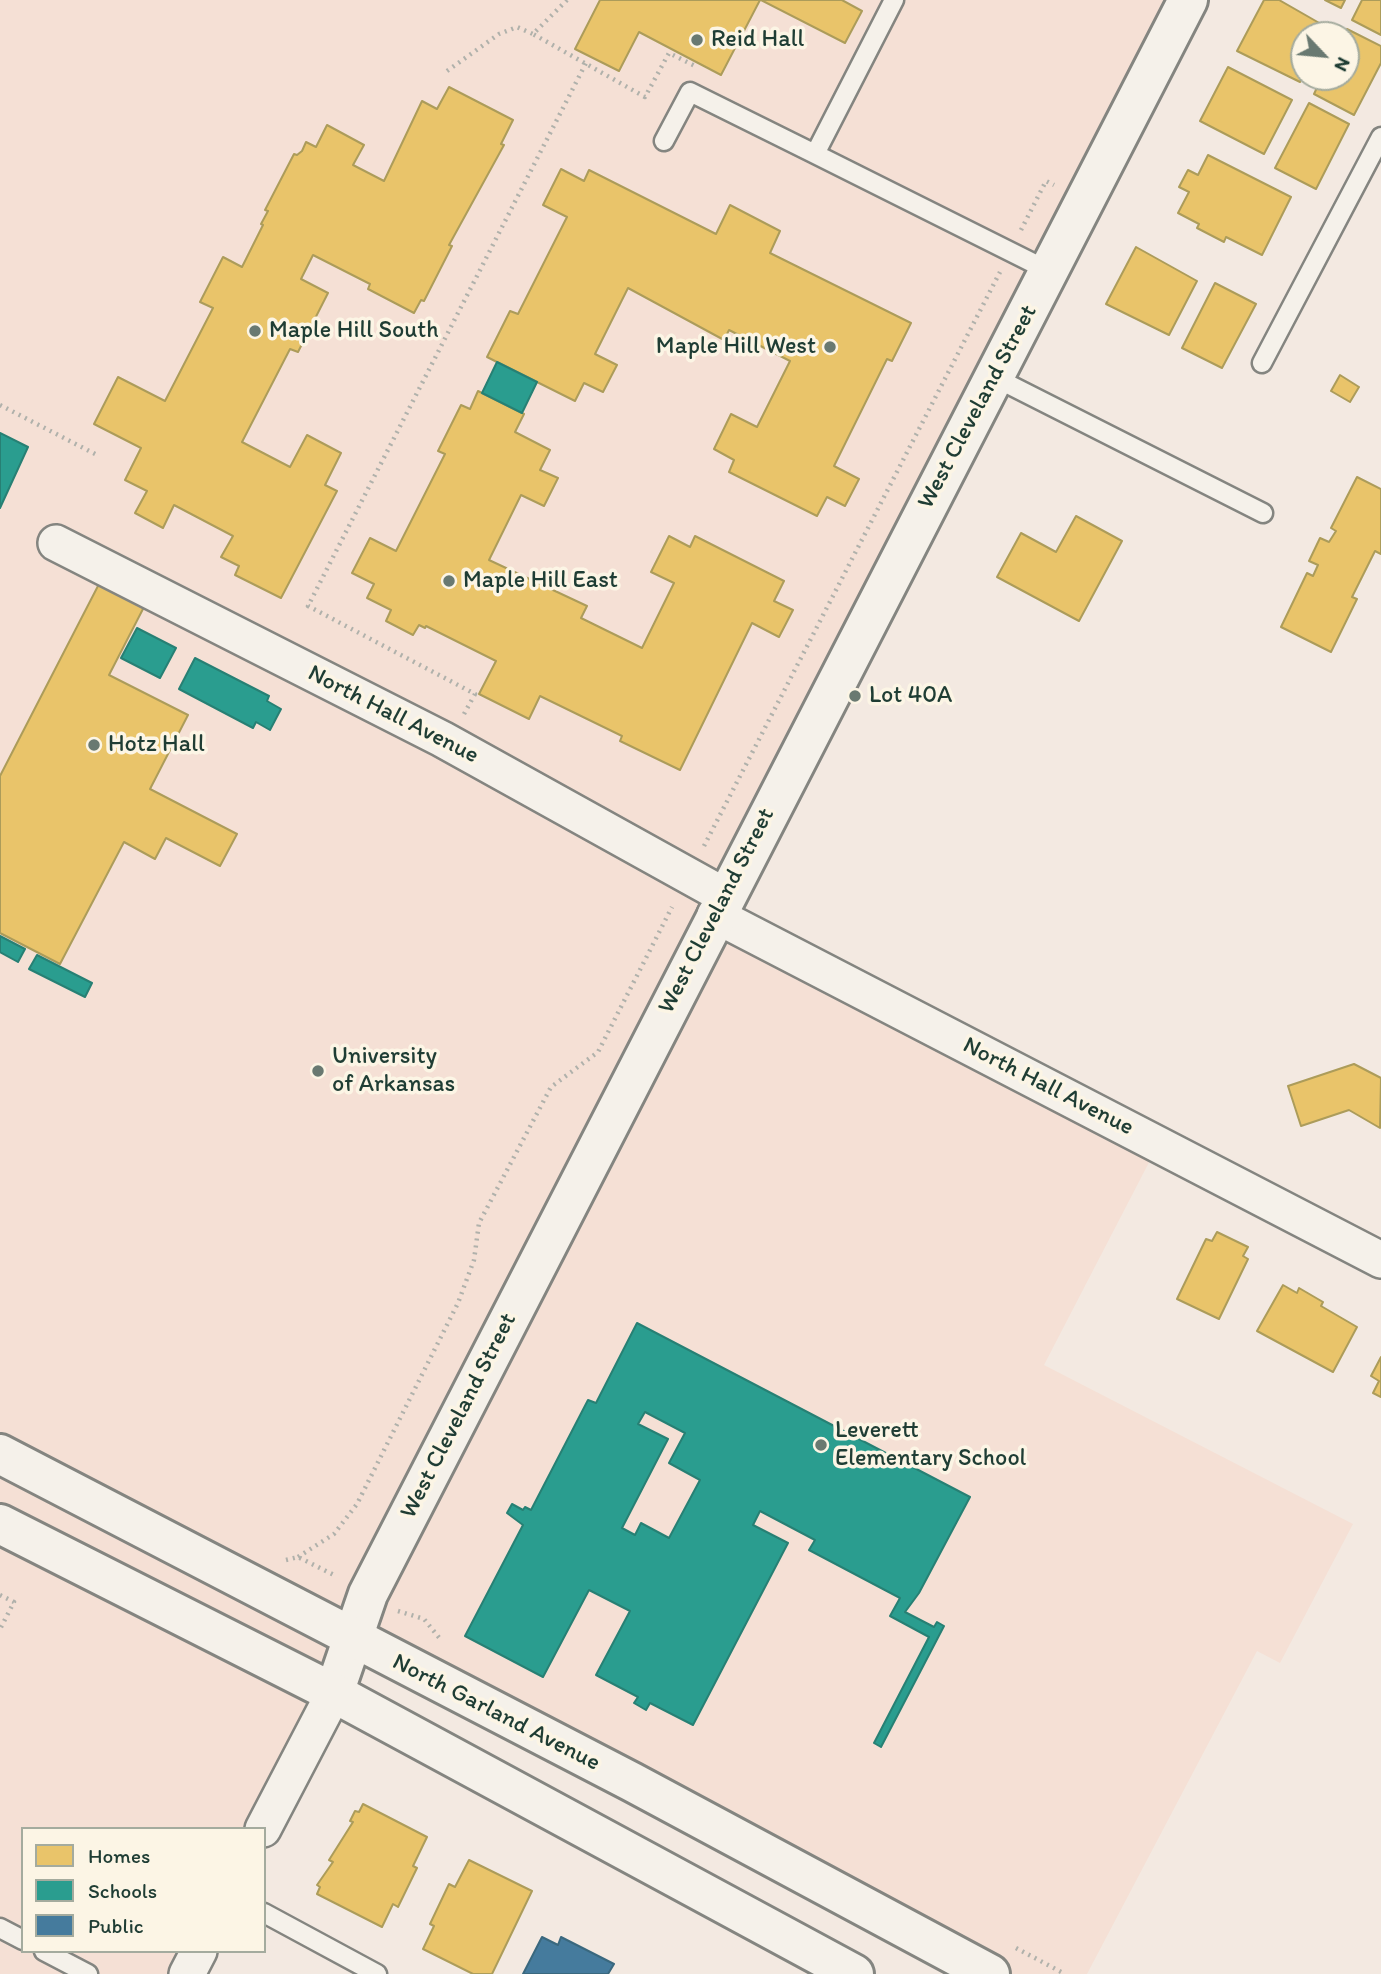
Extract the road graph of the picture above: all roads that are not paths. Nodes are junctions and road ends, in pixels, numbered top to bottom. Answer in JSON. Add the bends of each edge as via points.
{"nodes":[{"id":1,"x":894,"y":0,"type":"edge"},
{"id":2,"x":1188,"y":0,"type":"edge"},
{"id":3,"x":1381,"y":137,"type":"edge"},
{"id":4,"x":664,"y":141,"type":"dead end"},
{"id":5,"x":816,"y":154,"type":"junction"},
{"id":6,"x":1049,"y":271,"type":"junction"},
{"id":7,"x":1262,"y":363,"type":"dead end"},
{"id":8,"x":993,"y":377,"type":"junction"},
{"id":9,"x":1263,"y":513,"type":"dead end"},
{"id":10,"x":57,"y":543,"type":"dead end"},
{"id":11,"x":720,"y":905,"type":"junction"},
{"id":12,"x":1381,"y":1260,"type":"edge"},
{"id":13,"x":0,"y":1454,"type":"edge"},
{"id":14,"x":0,"y":1524,"type":"edge"},
{"id":15,"x":354,"y":1640,"type":"junction"},
{"id":16,"x":334,"y":1693,"type":"junction"},
{"id":17,"x":264,"y":1827,"type":"edge"},
{"id":18,"x":266,"y":1914,"type":"edge"},
{"id":19,"x":0,"y":1928,"type":"edge"},
{"id":20,"x":21,"y":1939,"type":"edge"},
{"id":21,"x":48,"y":1953,"type":"edge"},
{"id":22,"x":198,"y":1953,"type":"edge"},
{"id":23,"x":814,"y":1964,"type":"edge"},
{"id":24,"x":88,"y":1974,"type":"edge"},
{"id":25,"x":187,"y":1974,"type":"edge"},
{"id":26,"x":377,"y":1974,"type":"edge"},
{"id":27,"x":854,"y":1974,"type":"edge"},
{"id":28,"x":990,"y":1974,"type":"edge"}],
"edges":[{"from":1,"to":5,"type":"lane"},
{"from":2,"to":6,"type":"main road","name":"West Cleveland Street"},
{"from":3,"to":7,"type":"lane"},
{"from":4,"to":5,"type":"lane","via":[[690,92]]},
{"from":5,"to":6,"type":"lane"},
{"from":6,"to":8,"type":"main road","name":"West Cleveland Street"},
{"from":8,"to":9,"type":"lane"},
{"from":8,"to":11,"type":"main road","name":"West Cleveland Street"},
{"from":10,"to":11,"type":"street","name":"North Hall Avenue","via":[[449,743],[688,876]]},
{"from":11,"to":12,"type":"street","name":"North Hall Avenue"},
{"from":11,"to":15,"type":"main road","name":"West Cleveland Street","via":[[368,1594]]},
{"from":13,"to":15,"type":"main road","name":"North Garland Avenue"},
{"from":14,"to":16,"type":"main road"},
{"from":15,"to":16,"type":"main road","name":"West Cleveland Street"},
{"from":15,"to":28,"type":"main road","name":"North Garland Avenue","via":[[797,1868]]},
{"from":16,"to":17,"type":"street","name":"West Cleveland Street"},
{"from":16,"to":23,"type":"main road"},
{"from":18,"to":26,"type":"lane"},
{"from":19,"to":20,"type":"lane"},
{"from":21,"to":24,"type":"lane"},
{"from":22,"to":25,"type":"street"},
{"from":23,"to":27,"type":"main road"}]}
